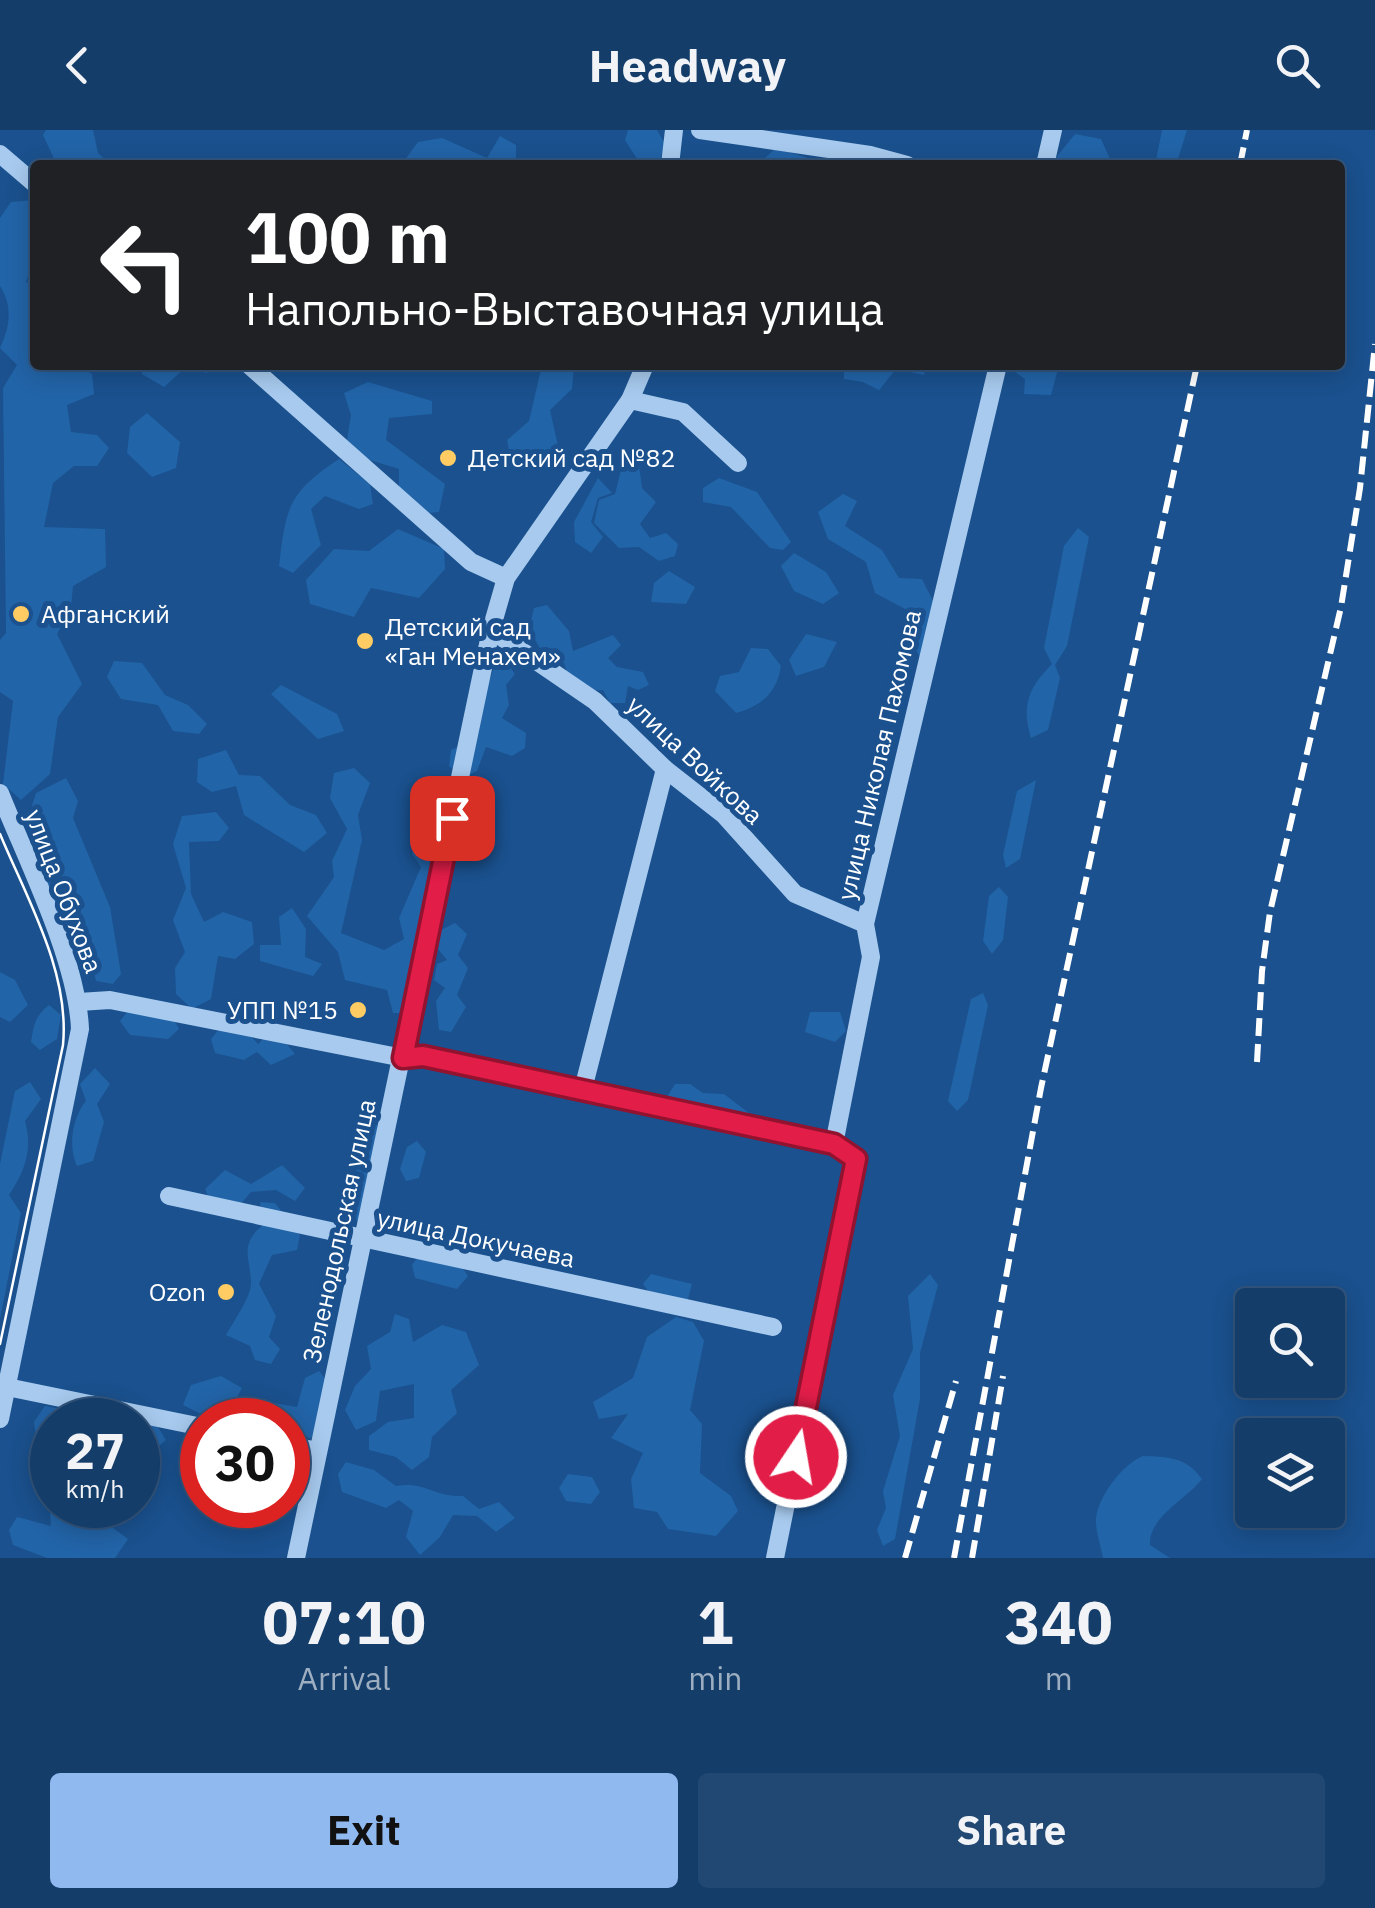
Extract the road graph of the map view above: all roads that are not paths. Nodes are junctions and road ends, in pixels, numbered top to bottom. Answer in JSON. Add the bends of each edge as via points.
{"nodes":[{"id":1,"x":674,"y":130,"type":"edge"},
{"id":2,"x":700,"y":130,"type":"edge"},
{"id":3,"x":1053,"y":130,"type":"edge"},
{"id":4,"x":0,"y":154,"type":"edge"},
{"id":5,"x":671,"y":160,"type":"edge"},
{"id":6,"x":886,"y":160,"type":"edge"},
{"id":7,"x":1046,"y":160,"type":"edge"},
{"id":8,"x":30,"y":180,"type":"edge"},
{"id":9,"x":256,"y":370,"type":"edge"},
{"id":10,"x":643,"y":370,"type":"edge"},
{"id":11,"x":997,"y":370,"type":"edge"},
{"id":12,"x":630,"y":400,"type":"junction"},
{"id":13,"x":738,"y":462,"type":"dead end"},
{"id":14,"x":506,"y":578,"type":"junction"},
{"id":15,"x":491,"y":630,"type":"junction"},
{"id":16,"x":665,"y":769,"type":"junction"},
{"id":17,"x":0,"y":794,"type":"edge"},
{"id":18,"x":865,"y":924,"type":"junction"},
{"id":19,"x":79,"y":1002,"type":"junction"},
{"id":20,"x":403,"y":1058,"type":"junction"},
{"id":21,"x":583,"y":1089,"type":"junction"},
{"id":22,"x":834,"y":1144,"type":"junction"},
{"id":23,"x":169,"y":1196,"type":"dead end"},
{"id":24,"x":362,"y":1239,"type":"junction"},
{"id":25,"x":773,"y":1326,"type":"dead end"},
{"id":26,"x":8,"y":1386,"type":"junction"},
{"id":27,"x":0,"y":1419,"type":"edge"},
{"id":28,"x":180,"y":1422,"type":"edge"},
{"id":29,"x":310,"y":1449,"type":"edge"},
{"id":30,"x":318,"y":1451,"type":"junction"},
{"id":31,"x":296,"y":1558,"type":"edge"},
{"id":32,"x":775,"y":1558,"type":"edge"}],
"edges":[{"from":1,"to":5,"type":"street"},
{"from":2,"to":6,"type":"street"},
{"from":3,"to":7,"type":"street"},
{"from":4,"to":8,"type":"street"},
{"from":9,"to":14,"type":"street","via":[[471,562]]},
{"from":10,"to":12,"type":"street","name":"Зеленодольская улица"},
{"from":11,"to":18,"type":"street","name":"улица Николая Пахомова"},
{"from":12,"to":13,"type":"street","via":[[682,412]]},
{"from":12,"to":14,"type":"street","name":"Зеленодольская улица"},
{"from":14,"to":15,"type":"street","name":"Зеленодольская улица"},
{"from":15,"to":16,"type":"street","name":"улица Войкова","via":[[595,701]]},
{"from":15,"to":20,"type":"street","name":"Зеленодольская улица"},
{"from":16,"to":18,"type":"street","name":"улица Войкова","via":[[724,815],[795,894]]},
{"from":16,"to":21,"type":"street"},
{"from":17,"to":19,"type":"street","name":"улица Обухова"},
{"from":18,"to":22,"type":"street","name":"улица Николая Пахомова","via":[[871,957]]},
{"from":19,"to":20,"type":"street","via":[[110,1000],[198,1015]]},
{"from":19,"to":26,"type":"street","name":"улица Обухова","via":[[80,1030]]},
{"from":20,"to":21,"type":"street","via":[[423,1056]]},
{"from":20,"to":24,"type":"street","name":"Зеленодольская улица"},
{"from":21,"to":22,"type":"street"},
{"from":22,"to":32,"type":"street","via":[[856,1159]]},
{"from":23,"to":24,"type":"street","name":"улица Докучаева"},
{"from":24,"to":25,"type":"street","name":"улица Докучаева"},
{"from":24,"to":30,"type":"street","name":"Зеленодольская улица"},
{"from":26,"to":27,"type":"street","name":"улица Обухова"},
{"from":26,"to":28,"type":"street"},
{"from":29,"to":30,"type":"street"},
{"from":30,"to":31,"type":"street","name":"Зеленодольская улица"}]}
